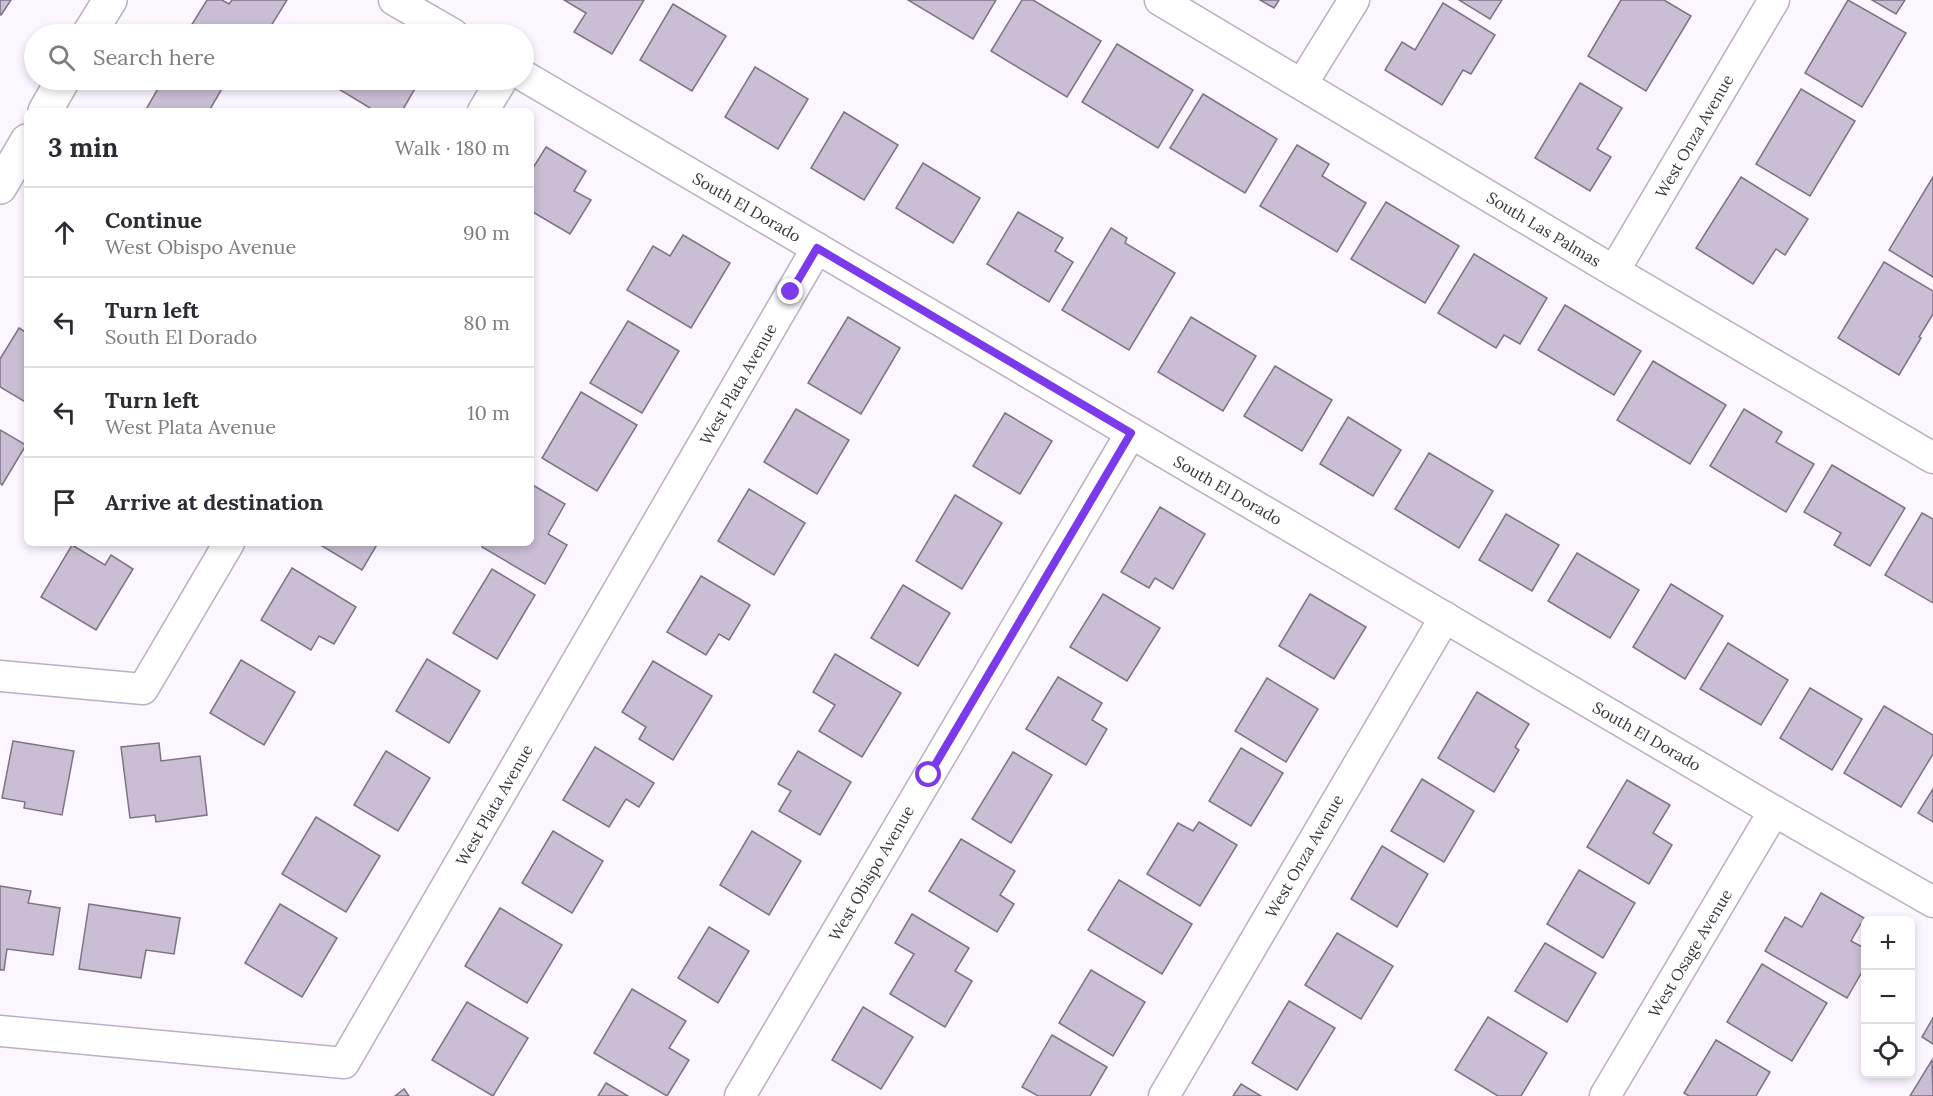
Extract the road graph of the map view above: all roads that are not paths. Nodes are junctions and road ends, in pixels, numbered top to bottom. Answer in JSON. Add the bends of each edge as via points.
{"nodes":[{"id":1,"x":110,"y":0,"type":"edge"},
{"id":2,"x":394,"y":0,"type":"edge"},
{"id":3,"x":1160,"y":0,"type":"edge"},
{"id":4,"x":1354,"y":0,"type":"edge"},
{"id":5,"x":1774,"y":0,"type":"edge"},
{"id":6,"x":95,"y":24,"type":"edge"},
{"id":7,"x":436,"y":24,"type":"edge"},
{"id":8,"x":534,"y":82,"type":"edge"},
{"id":9,"x":1302,"y":84,"type":"junction"},
{"id":10,"x":57,"y":90,"type":"edge"},
{"id":11,"x":496,"y":90,"type":"edge"},
{"id":12,"x":47,"y":108,"type":"edge"},
{"id":13,"x":485,"y":108,"type":"edge"},
{"id":14,"x":24,"y":146,"type":"edge"},
{"id":15,"x":0,"y":187,"type":"edge"},
{"id":16,"x":817,"y":248,"type":"junction"},
{"id":17,"x":1614,"y":271,"type":"junction"},
{"id":18,"x":1131,"y":433,"type":"junction"},
{"id":19,"x":1932,"y":454,"type":"edge"},
{"id":20,"x":227,"y":546,"type":"edge"},
{"id":21,"x":1445,"y":617,"type":"junction"},
{"id":22,"x":0,"y":676,"type":"edge"},
{"id":23,"x":1774,"y":811,"type":"junction"},
{"id":24,"x":1933,"y":902,"type":"edge"},
{"id":25,"x":0,"y":1031,"type":"edge"},
{"id":26,"x":740,"y":1096,"type":"edge"},
{"id":27,"x":1164,"y":1096,"type":"edge"},
{"id":28,"x":1605,"y":1096,"type":"edge"}],
"edges":[{"from":1,"to":6,"type":"street"},
{"from":2,"to":7,"type":"street"},
{"from":3,"to":9,"type":"street","name":"South Las Palmas"},
{"from":4,"to":9,"type":"street"},
{"from":5,"to":17,"type":"street","name":"West Onza Avenue"},
{"from":8,"to":16,"type":"street","name":"South El Dorado"},
{"from":9,"to":17,"type":"street","name":"South Las Palmas"},
{"from":10,"to":12,"type":"street"},
{"from":11,"to":13,"type":"street"},
{"from":14,"to":15,"type":"street"},
{"from":16,"to":18,"type":"street","name":"South El Dorado"},
{"from":16,"to":25,"type":"street","name":"West Plata Avenue","via":[[344,1063]]},
{"from":17,"to":19,"type":"street","name":"South Las Palmas"},
{"from":18,"to":21,"type":"street","name":"South El Dorado"},
{"from":18,"to":26,"type":"street","name":"West Obispo Avenue"},
{"from":20,"to":22,"type":"street","via":[[143,689]]},
{"from":21,"to":23,"type":"street","name":"South El Dorado"},
{"from":21,"to":27,"type":"street","name":"West Onza Avenue"},
{"from":23,"to":24,"type":"street","name":"South El Dorado"},
{"from":23,"to":28,"type":"street","name":"West Osage Avenue"}]}
